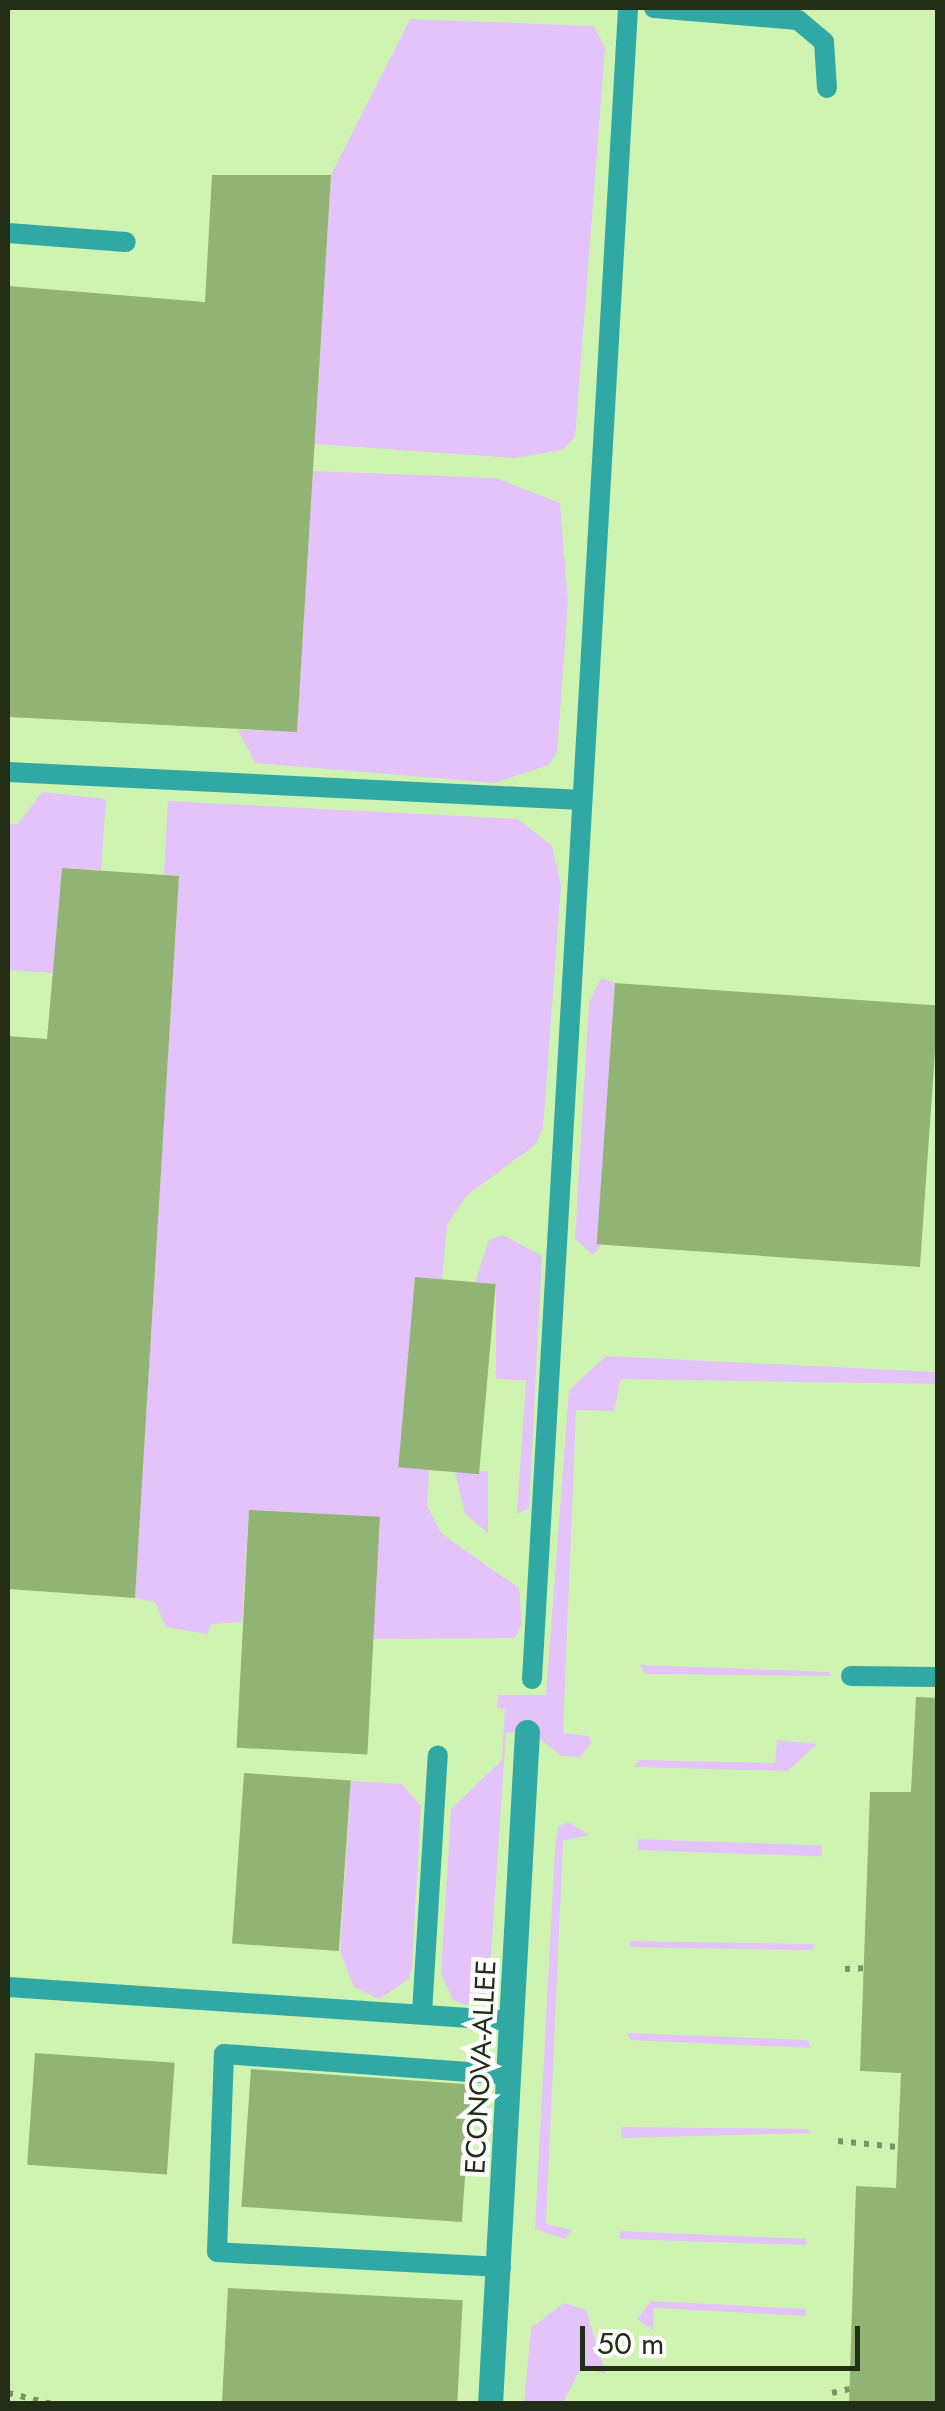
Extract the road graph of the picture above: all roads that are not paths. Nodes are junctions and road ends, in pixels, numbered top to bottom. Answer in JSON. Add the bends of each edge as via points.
{"nodes":[{"id":1,"x":628,"y":8,"type":"edge"},
{"id":2,"x":654,"y":8,"type":"edge"},
{"id":3,"x":827,"y":88,"type":"dead end"},
{"id":4,"x":8,"y":234,"type":"edge"},
{"id":5,"x":126,"y":242,"type":"dead end"},
{"id":6,"x":8,"y":772,"type":"edge"},
{"id":7,"x":582,"y":800,"type":"junction"},
{"id":8,"x":851,"y":1676,"type":"dead end"},
{"id":9,"x":938,"y":1677,"type":"edge"},
{"id":10,"x":532,"y":1679,"type":"dead end"},
{"id":11,"x":527,"y":1732,"type":"dead end"},
{"id":12,"x":438,"y":1755,"type":"dead end"},
{"id":13,"x":8,"y":1987,"type":"edge"},
{"id":14,"x":422,"y":2013,"type":"junction"},
{"id":15,"x":513,"y":2020,"type":"junction"},
{"id":16,"x":510,"y":2075,"type":"junction"},
{"id":17,"x":501,"y":2267,"type":"junction"},
{"id":18,"x":490,"y":2404,"type":"edge"}],
"edges":[{"from":1,"to":7,"type":"lane"},
{"from":2,"to":3,"type":"lane","via":[[798,20],[824,42]]},
{"from":4,"to":5,"type":"lane"},
{"from":6,"to":7,"type":"lane"},
{"from":7,"to":10,"type":"lane"},
{"from":8,"to":9,"type":"lane"},
{"from":11,"to":15,"type":"street","name":"ECONOVA-ALLEE"},
{"from":12,"to":14,"type":"lane"},
{"from":13,"to":14,"type":"lane"},
{"from":14,"to":15,"type":"lane"},
{"from":15,"to":16,"type":"street","name":"ECONOVA-ALLEE"},
{"from":16,"to":17,"type":"street","name":"ECONOVA-ALLEE"},
{"from":16,"to":17,"type":"lane","via":[[224,2054],[216,2252]]},
{"from":17,"to":18,"type":"street","name":"ECONOVA-ALLEE"}]}
